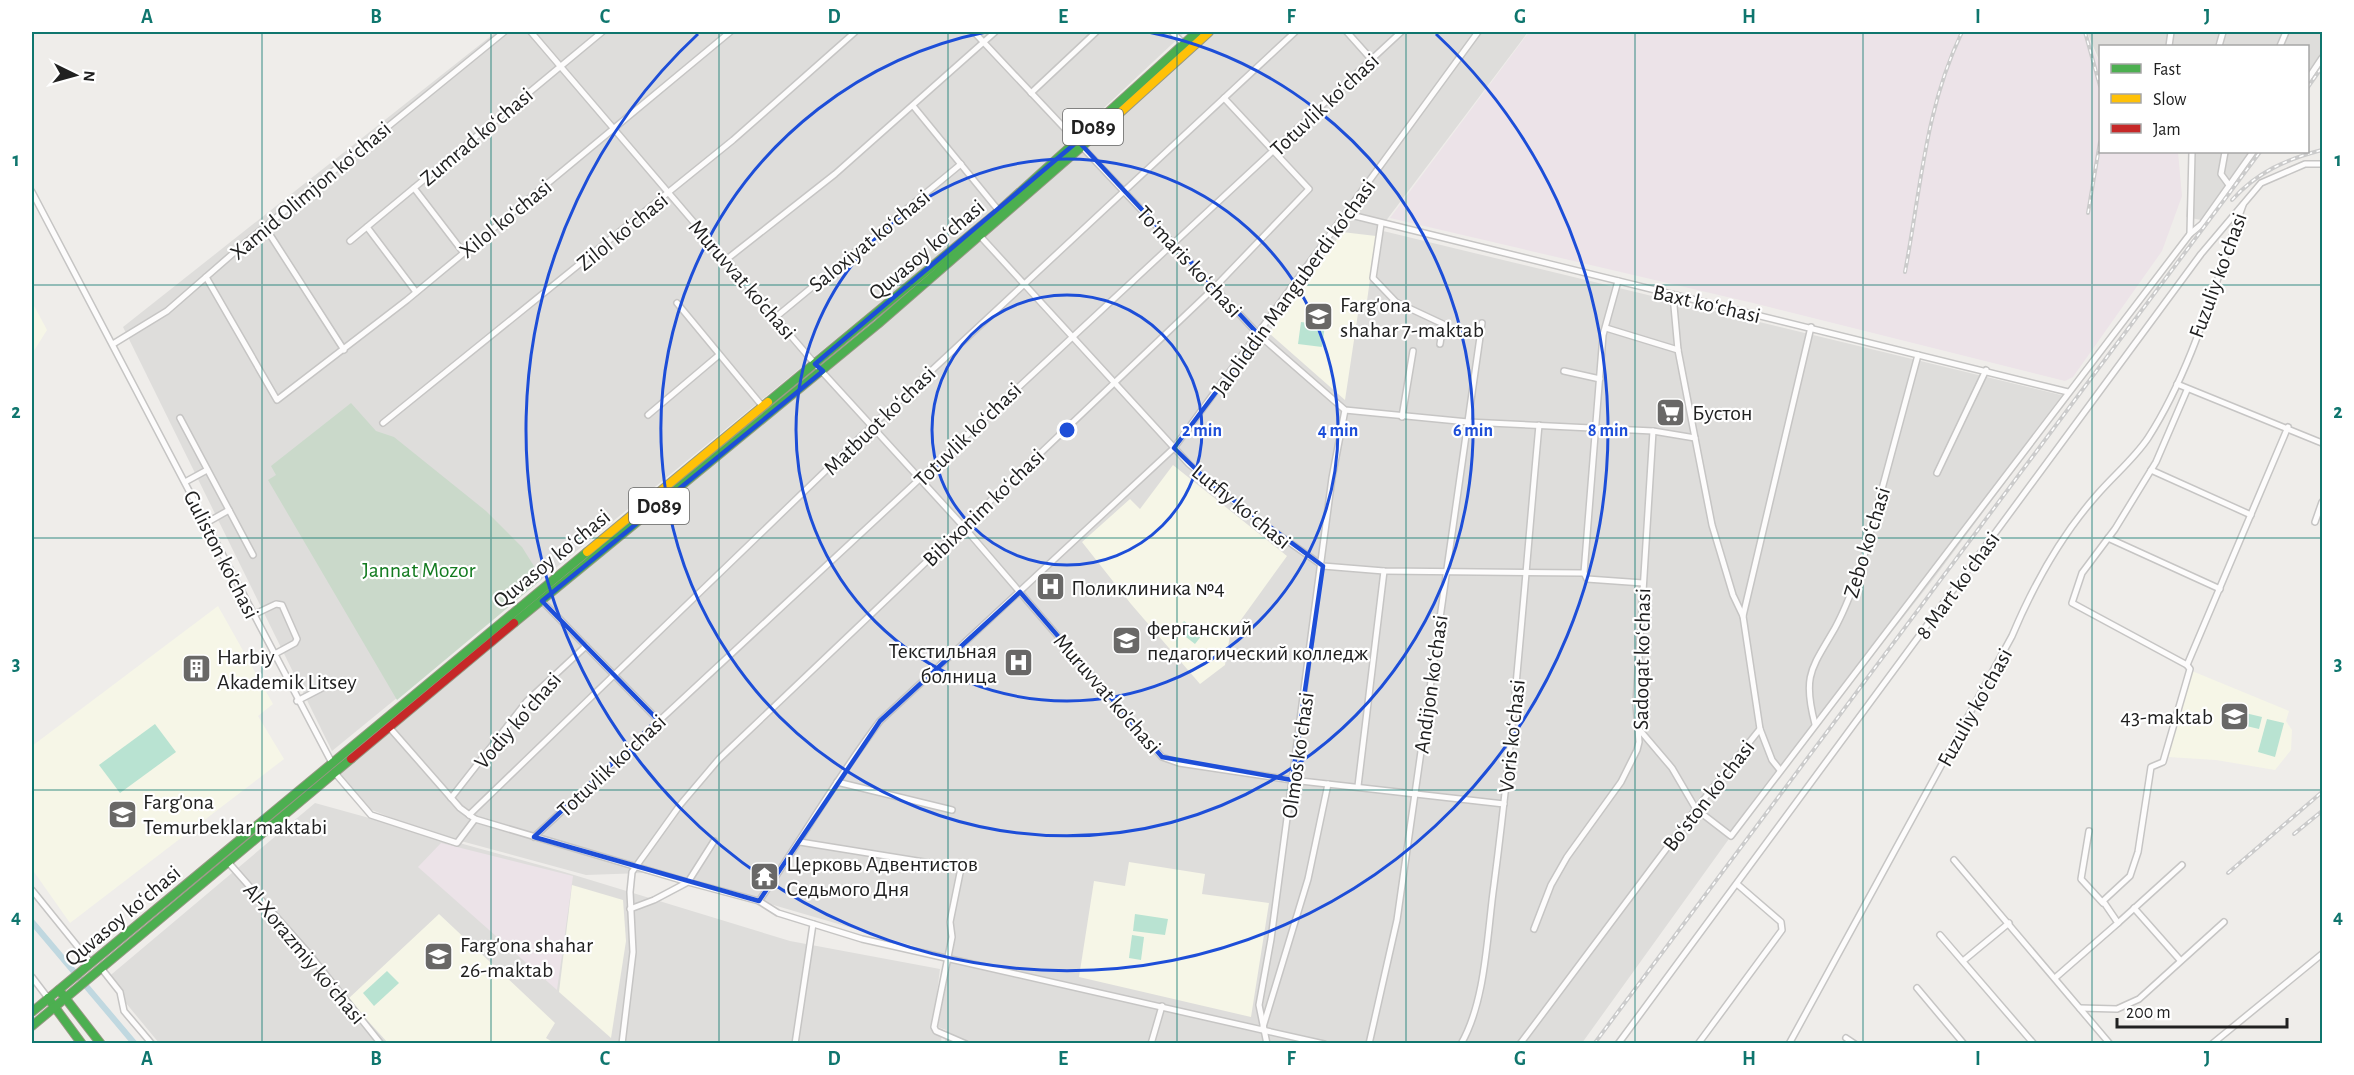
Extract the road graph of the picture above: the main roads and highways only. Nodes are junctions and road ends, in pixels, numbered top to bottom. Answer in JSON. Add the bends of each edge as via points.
{"nodes":[{"id":1,"x":1197,"y":32,"type":"edge"},
{"id":2,"x":1209,"y":32,"type":"edge"},
{"id":3,"x":1081,"y":143,"type":"junction"},
{"id":4,"x":60,"y":990,"type":"junction"},
{"id":5,"x":48,"y":998,"type":"junction"},
{"id":6,"x":66,"y":998,"type":"junction"},
{"id":7,"x":54,"y":1007,"type":"junction"},
{"id":8,"x":32,"y":1012,"type":"edge"},
{"id":9,"x":32,"y":1026,"type":"edge"},
{"id":10,"x":82,"y":1044,"type":"edge"},
{"id":11,"x":101,"y":1044,"type":"edge"}],
"edges":[{"from":1,"to":3,"type":"main road","name":"Quvasoy koʻchasi","number":"D089"},
{"from":2,"to":3,"type":"main road","name":"Quvasoy koʻchasi","number":"D089"},
{"from":3,"to":4,"type":"main road","name":"Quvasoy koʻchasi","number":"D089"},
{"from":3,"to":6,"type":"main road","name":"Quvasoy koʻchasi","number":"D089","via":[[981,237],[824,371],[388,727]]},
{"from":4,"to":5,"type":"main road","name":"Quvasoy koʻchasi","number":"D089"},
{"from":4,"to":6,"type":"main road"},
{"from":5,"to":7,"type":"main road"},
{"from":5,"to":8,"type":"main road","name":"Quvasoy koʻchasi","number":"D089"},
{"from":6,"to":7,"type":"main road","name":"Quvasoy koʻchasi","number":"D089"},
{"from":6,"to":11,"type":"main road"},
{"from":7,"to":9,"type":"main road","name":"Quvasoy koʻchasi","number":"D089"},
{"from":7,"to":10,"type":"main road"}]}
